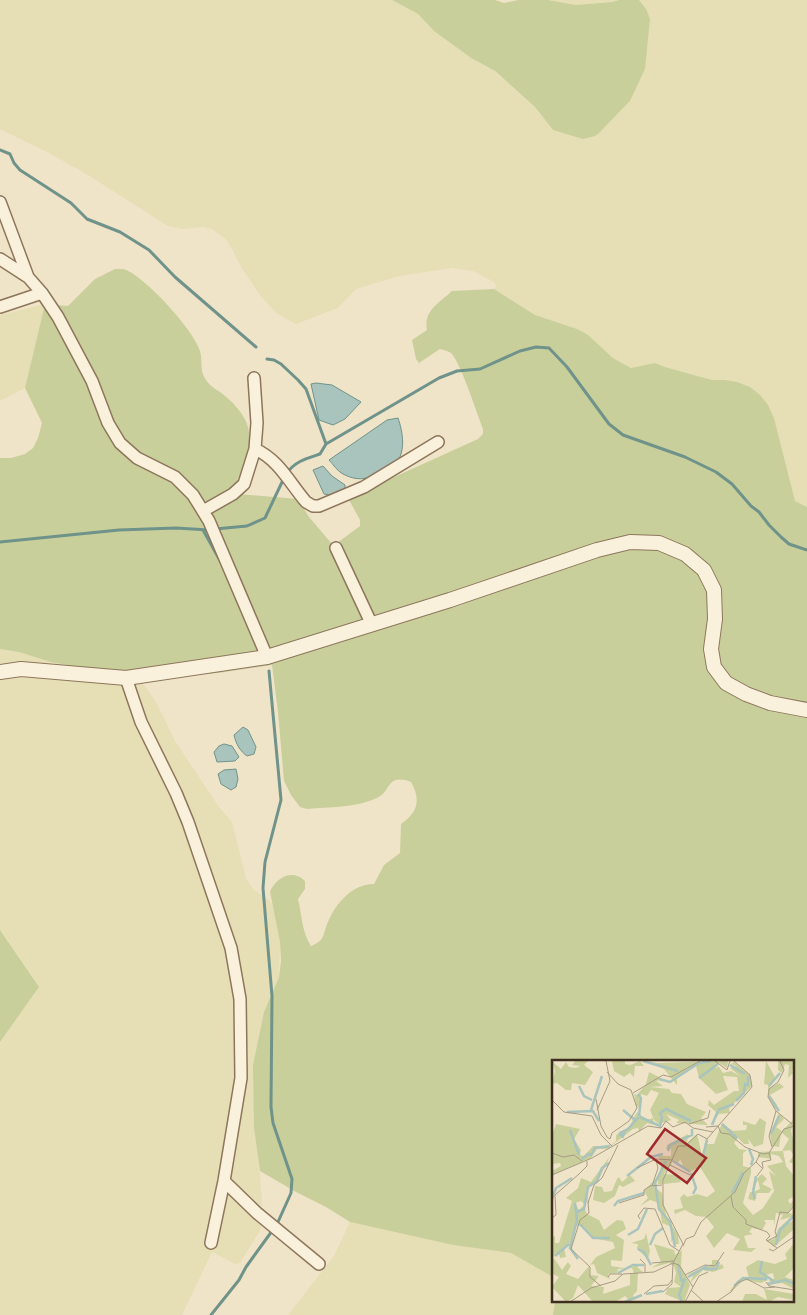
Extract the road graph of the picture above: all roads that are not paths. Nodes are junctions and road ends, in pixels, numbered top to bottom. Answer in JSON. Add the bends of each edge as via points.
{"nodes":[{"id":1,"x":0,"y":202,"type":"edge"},
{"id":2,"x":0,"y":259,"type":"edge"},
{"id":3,"x":28,"y":278,"type":"junction"},
{"id":4,"x":42,"y":293,"type":"junction"},
{"id":5,"x":0,"y":307,"type":"edge"},
{"id":6,"x":254,"y":378,"type":"dead end"},
{"id":7,"x":438,"y":442,"type":"dead end"},
{"id":8,"x":255,"y":448,"type":"junction"},
{"id":9,"x":206,"y":516,"type":"junction"},
{"id":10,"x":336,"y":548,"type":"dead end"},
{"id":11,"x":372,"y":625,"type":"junction"},
{"id":12,"x":267,"y":657,"type":"junction"},
{"id":13,"x":0,"y":672,"type":"edge"},
{"id":14,"x":126,"y":678,"type":"junction"},
{"id":15,"x":807,"y":710,"type":"edge"},
{"id":16,"x":224,"y":1181,"type":"junction"},
{"id":17,"x":211,"y":1242,"type":"dead end"},
{"id":18,"x":319,"y":1264,"type":"dead end"}],
"edges":[{"from":1,"to":3,"type":"street"},
{"from":2,"to":3,"type":"street"},
{"from":3,"to":4,"type":"street"},
{"from":4,"to":5,"type":"street"},
{"from":4,"to":9,"type":"street","via":[[58,316],[92,381],[108,423],[120,443],[138,458],[175,477],[193,495]]},
{"from":6,"to":8,"type":"street"},
{"from":7,"to":8,"type":"street","via":[[364,487],[319,506],[306,502],[267,454]]},
{"from":8,"to":9,"type":"street","via":[[244,484]]},
{"from":9,"to":12,"type":"street"},
{"from":10,"to":11,"type":"street"},
{"from":11,"to":12,"type":"street"},
{"from":11,"to":15,"type":"street","via":[[597,550],[630,542],[659,543],[685,554],[704,570],[714,590],[712,658],[714,667],[726,683],[770,703]]},
{"from":12,"to":14,"type":"street"},
{"from":13,"to":14,"type":"street","via":[[22,669]]},
{"from":14,"to":16,"type":"street","via":[[140,722],[188,822],[231,948],[240,999],[241,1078]]},
{"from":16,"to":17,"type":"street"},
{"from":16,"to":18,"type":"street"}]}
